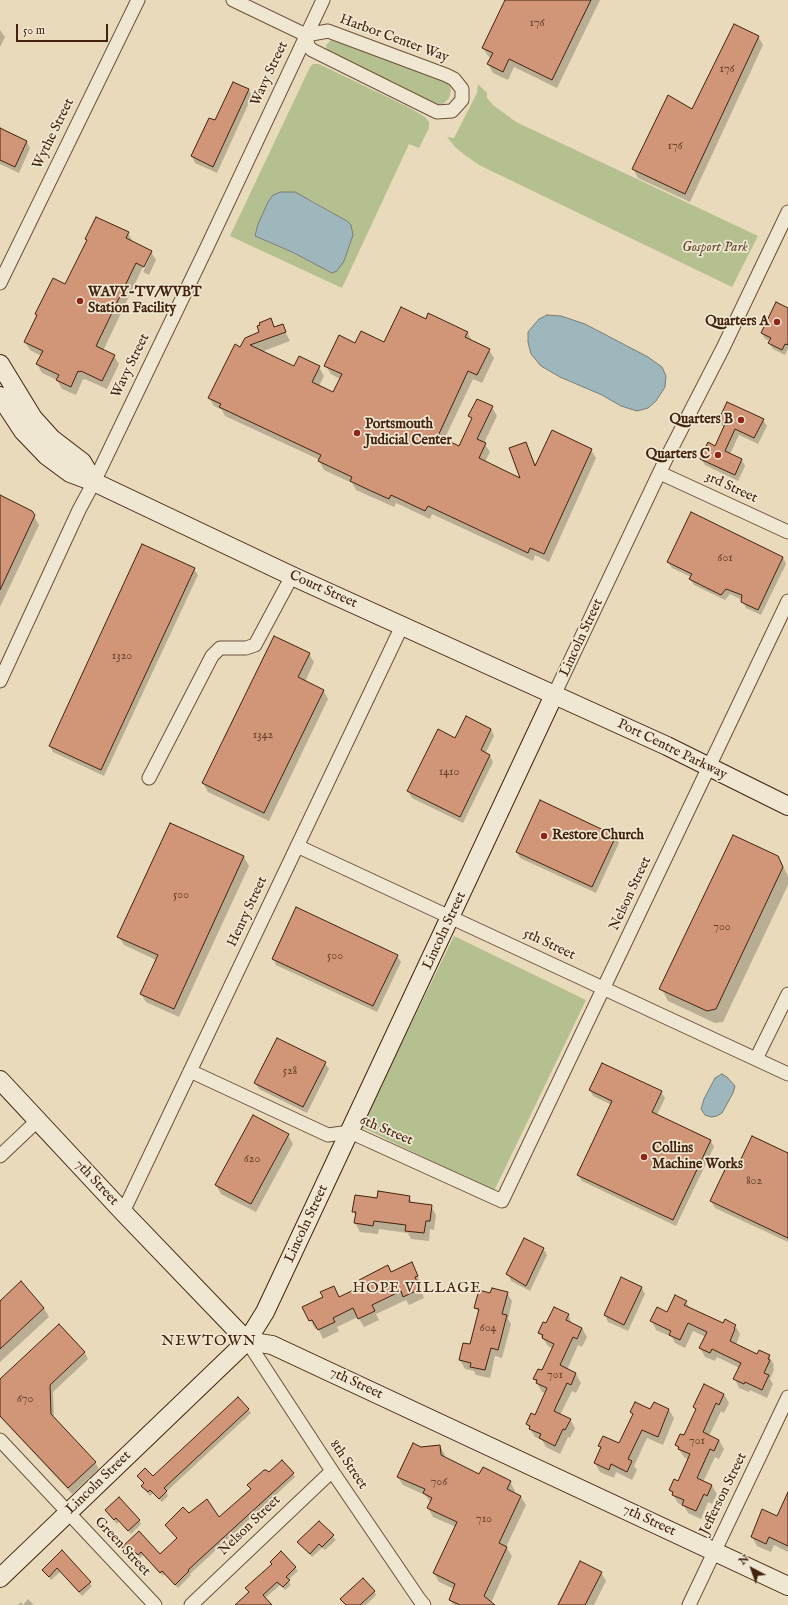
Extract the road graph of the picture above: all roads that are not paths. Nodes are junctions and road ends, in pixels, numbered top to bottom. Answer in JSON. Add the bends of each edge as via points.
{"nodes":[{"id":1,"x":138,"y":0,"type":"edge"},
{"id":2,"x":233,"y":0,"type":"edge"},
{"id":3,"x":323,"y":0,"type":"edge"},
{"id":4,"x":306,"y":35,"type":"junction"},
{"id":5,"x":788,"y":212,"type":"edge"},
{"id":6,"x":0,"y":283,"type":"edge"},
{"id":7,"x":0,"y":364,"type":"edge"},
{"id":8,"x":0,"y":396,"type":"edge"},
{"id":9,"x":660,"y":473,"type":"junction"},
{"id":10,"x":94,"y":482,"type":"junction"},
{"id":11,"x":788,"y":532,"type":"edge"},
{"id":12,"x":292,"y":576,"type":"junction"},
{"id":13,"x":788,"y":601,"type":"edge"},
{"id":14,"x":402,"y":626,"type":"junction"},
{"id":15,"x":0,"y":681,"type":"edge"},
{"id":16,"x":554,"y":695,"type":"junction"},
{"id":17,"x":709,"y":768,"type":"junction"},
{"id":18,"x":150,"y":778,"type":"dead end"},
{"id":19,"x":788,"y":806,"type":"edge"},
{"id":20,"x":297,"y":846,"type":"junction"},
{"id":21,"x":451,"y":918,"type":"junction"},
{"id":22,"x":604,"y":988,"type":"junction"},
{"id":23,"x":788,"y":994,"type":"edge"},
{"id":24,"x":756,"y":1059,"type":"junction"},
{"id":25,"x":190,"y":1071,"type":"junction"},
{"id":26,"x":788,"y":1074,"type":"edge"},
{"id":27,"x":0,"y":1080,"type":"edge"},
{"id":28,"x":38,"y":1120,"type":"junction"},
{"id":29,"x":350,"y":1132,"type":"junction"},
{"id":30,"x":0,"y":1156,"type":"edge"},
{"id":31,"x":502,"y":1201,"type":"joint"},
{"id":32,"x":123,"y":1212,"type":"junction"},
{"id":33,"x":247,"y":1341,"type":"junction"},
{"id":34,"x":788,"y":1397,"type":"edge"},
{"id":35,"x":0,"y":1440,"type":"edge"},
{"id":36,"x":332,"y":1471,"type":"junction"},
{"id":37,"x":68,"y":1513,"type":"junction"},
{"id":38,"x":714,"y":1551,"type":"junction"},
{"id":39,"x":0,"y":1578,"type":"edge"},
{"id":40,"x":788,"y":1586,"type":"edge"},
{"id":41,"x":419,"y":1603,"type":"edge"},
{"id":42,"x":155,"y":1605,"type":"edge"},
{"id":43,"x":191,"y":1605,"type":"edge"},
{"id":44,"x":689,"y":1605,"type":"edge"}],
"edges":[{"from":1,"to":6,"type":"street","name":"Wythe Street"},
{"from":2,"to":4,"type":"street"},
{"from":3,"to":4,"type":"street","name":"Wavy Street"},
{"from":4,"to":4,"type":"street","name":"Harbor Center Way","via":[[306,41],[312,50],[437,112],[452,111],[462,100],[462,89],[454,79],[446,75],[328,31]]},
{"from":4,"to":10,"type":"street","name":"Wavy Street"},
{"from":5,"to":9,"type":"street","name":"Lincoln Street"},
{"from":7,"to":10,"type":"street","via":[[33,418],[52,439],[82,462]]},
{"from":8,"to":10,"type":"street","name":"Court Street","via":[[23,431],[47,456],[70,473]]},
{"from":9,"to":11,"type":"street","name":"3rd Street"},
{"from":9,"to":16,"type":"street","name":"Lincoln Street"},
{"from":10,"to":12,"type":"street","name":"Court Street"},
{"from":10,"to":15,"type":"street","name":"Wavy Street"},
{"from":12,"to":14,"type":"street","name":"Court Street"},
{"from":12,"to":18,"type":"street","via":[[255,645],[246,648],[220,648],[212,656]]},
{"from":13,"to":17,"type":"street","name":"Nelson Street"},
{"from":14,"to":16,"type":"street","name":"Court Street"},
{"from":14,"to":20,"type":"street","name":"Henry Street"},
{"from":16,"to":17,"type":"street","name":"Port Centre Parkway","via":[[667,746]]},
{"from":16,"to":21,"type":"street","name":"Lincoln Street"},
{"from":17,"to":19,"type":"street","name":"Port Centre Parkway"},
{"from":17,"to":22,"type":"street","name":"Nelson Street"},
{"from":20,"to":21,"type":"street","name":"5th Street"},
{"from":20,"to":25,"type":"street","name":"Henry Street"},
{"from":21,"to":22,"type":"street","name":"5th Street"},
{"from":21,"to":29,"type":"street","name":"Lincoln Street"},
{"from":22,"to":24,"type":"street","name":"5th Street"},
{"from":22,"to":31,"type":"street","name":"Nelson Street"},
{"from":23,"to":24,"type":"street"},
{"from":24,"to":26,"type":"street","name":"5th Street"},
{"from":25,"to":29,"type":"street","name":"6th Street","via":[[328,1135]]},
{"from":25,"to":32,"type":"street","name":"Henry Street"},
{"from":27,"to":28,"type":"street","name":"7th Street"},
{"from":28,"to":30,"type":"street"},
{"from":28,"to":32,"type":"street","name":"7th Street"},
{"from":29,"to":31,"type":"street","name":"6th Street"},
{"from":29,"to":33,"type":"street","name":"Lincoln Street","via":[[265,1312]]},
{"from":32,"to":33,"type":"street","name":"7th Street"},
{"from":33,"to":36,"type":"street","name":"8th Street"},
{"from":33,"to":37,"type":"street","name":"Lincoln Street"},
{"from":33,"to":38,"type":"street","name":"7th Street","via":[[272,1345]]},
{"from":34,"to":38,"type":"street","name":"Jefferson Street"},
{"from":35,"to":37,"type":"street","name":"Green Street"},
{"from":36,"to":41,"type":"street","name":"8th Street"},
{"from":36,"to":43,"type":"street","name":"Nelson Street"},
{"from":37,"to":39,"type":"street","name":"Lincoln Street"},
{"from":37,"to":42,"type":"street","name":"Green Street"},
{"from":38,"to":40,"type":"street","name":"7th Street"},
{"from":38,"to":44,"type":"street","name":"Jefferson Street"}]}
